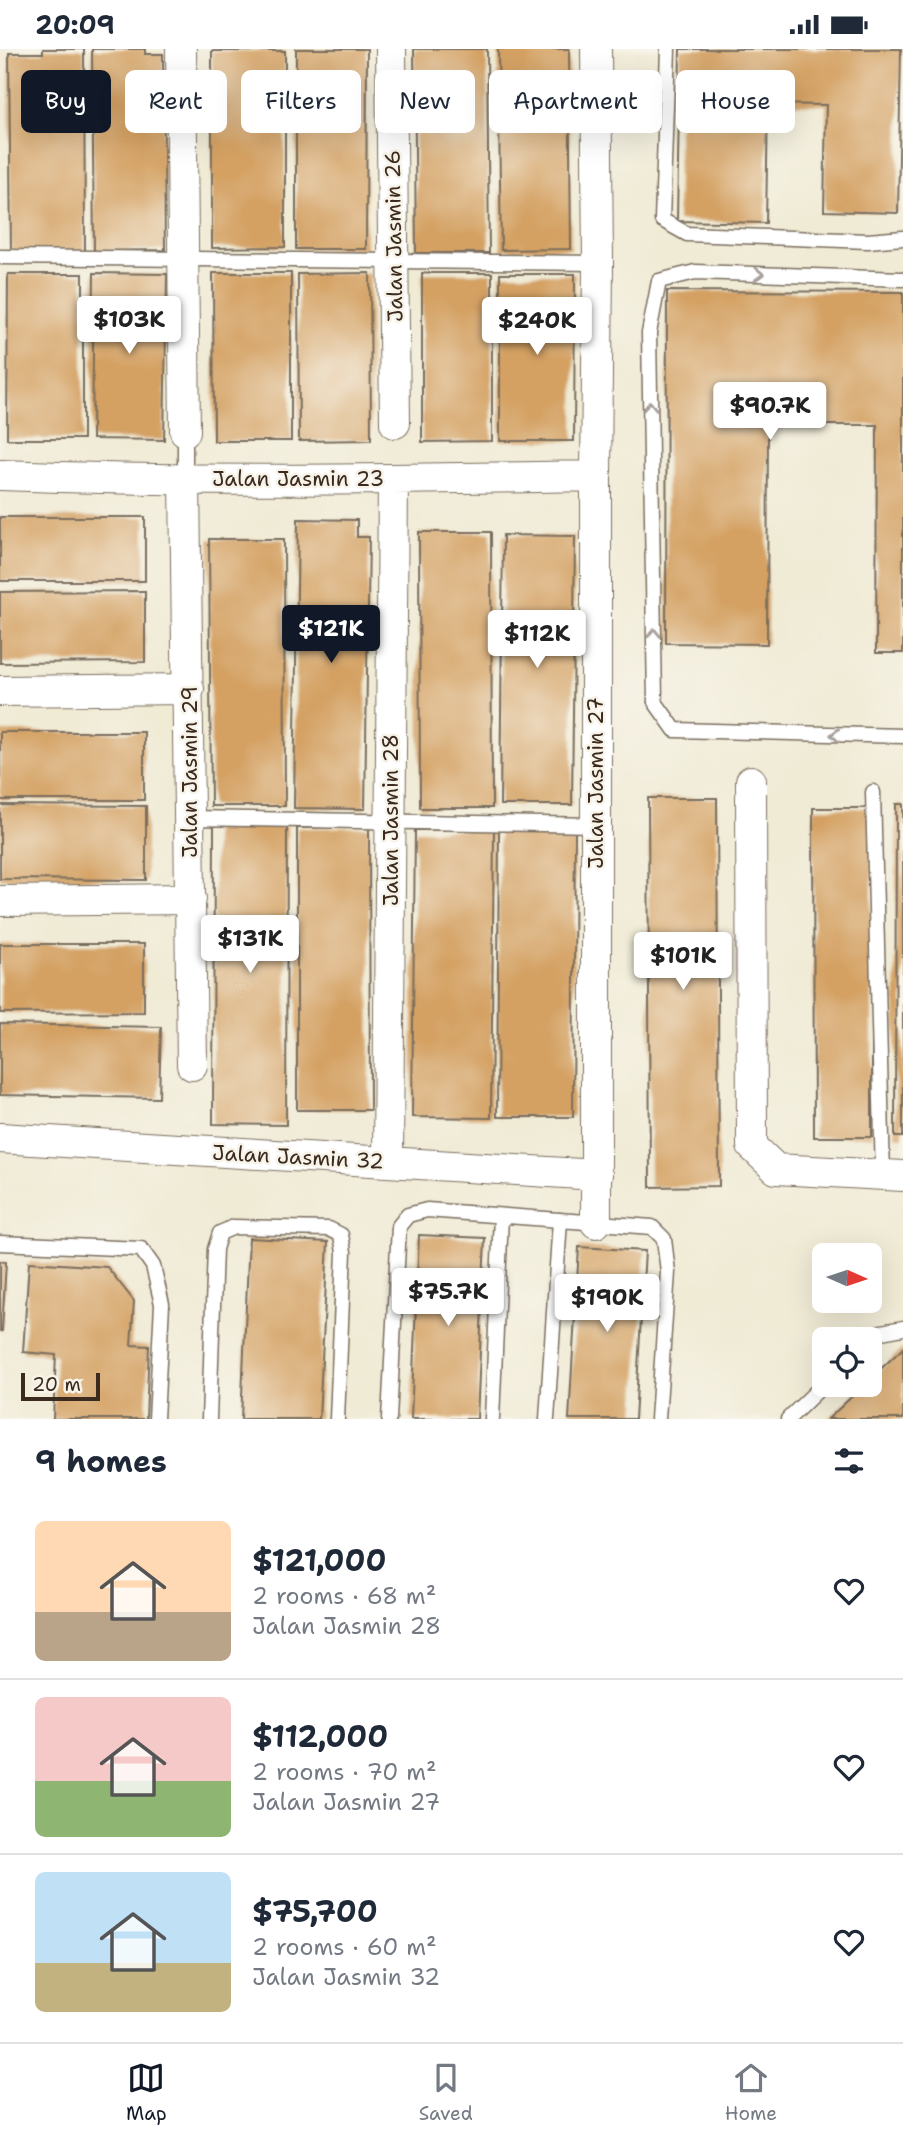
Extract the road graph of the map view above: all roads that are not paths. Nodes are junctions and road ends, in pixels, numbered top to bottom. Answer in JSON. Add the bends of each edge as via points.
{"nodes":[{"id":1,"x":181,"y":49,"type":"edge"},
{"id":2,"x":391,"y":49,"type":"edge"},
{"id":3,"x":596,"y":49,"type":"edge"},
{"id":4,"x":668,"y":49,"type":"edge"},
{"id":5,"x":903,"y":239,"type":"edge"},
{"id":6,"x":0,"y":257,"type":"edge"},
{"id":7,"x":184,"y":258,"type":"junction"},
{"id":8,"x":394,"y":261,"type":"junction"},
{"id":9,"x":598,"y":263,"type":"junction"},
{"id":10,"x":903,"y":279,"type":"edge"},
{"id":11,"x":395,"y":423,"type":"dead end"},
{"id":12,"x":185,"y":432,"type":"joint"},
{"id":13,"x":0,"y":475,"type":"edge"},
{"id":14,"x":596,"y":476,"type":"junction"},
{"id":15,"x":185,"y":479,"type":"junction"},
{"id":16,"x":393,"y":479,"type":"junction"},
{"id":17,"x":190,"y":689,"type":"junction"},
{"id":18,"x":0,"y":691,"type":"edge"},
{"id":19,"x":903,"y":736,"type":"edge"},
{"id":20,"x":751,"y":781,"type":"dead end"},
{"id":21,"x":873,"y":792,"type":"dead end"},
{"id":22,"x":190,"y":818,"type":"junction"},
{"id":23,"x":392,"y":822,"type":"junction"},
{"id":24,"x":596,"y":825,"type":"junction"},
{"id":25,"x":191,"y":899,"type":"junction"},
{"id":26,"x":0,"y":901,"type":"edge"},
{"id":27,"x":192,"y":1066,"type":"dead end"},
{"id":28,"x":0,"y":1138,"type":"edge"},
{"id":29,"x":388,"y":1161,"type":"junction"},
{"id":30,"x":597,"y":1175,"type":"junction"},
{"id":31,"x":893,"y":1176,"type":"edge"},
{"id":32,"x":501,"y":1216,"type":"junction"},
{"id":33,"x":560,"y":1220,"type":"junction"},
{"id":34,"x":596,"y":1223,"type":"junction"},
{"id":35,"x":0,"y":1243,"type":"edge"},
{"id":36,"x":903,"y":1328,"type":"edge"},
{"id":37,"x":882,"y":1332,"type":"edge"},
{"id":38,"x":812,"y":1396,"type":"edge"},
{"id":39,"x":156,"y":1419,"type":"edge"},
{"id":40,"x":209,"y":1419,"type":"edge"},
{"id":41,"x":337,"y":1419,"type":"edge"},
{"id":42,"x":388,"y":1419,"type":"edge"},
{"id":43,"x":492,"y":1419,"type":"edge"},
{"id":44,"x":547,"y":1419,"type":"edge"},
{"id":45,"x":659,"y":1419,"type":"edge"},
{"id":46,"x":788,"y":1419,"type":"edge"}],
"edges":[{"from":1,"to":7,"type":"street"},
{"from":2,"to":8,"type":"street","name":"Jalan Jasmin 26"},
{"from":3,"to":9,"type":"street","name":"Jalan Jasmin 27"},
{"from":4,"to":5,"type":"lane","via":[[662,221],[687,234]]},
{"from":6,"to":7,"type":"lane"},
{"from":7,"to":8,"type":"lane"},
{"from":7,"to":12,"type":"street"},
{"from":8,"to":9,"type":"lane"},
{"from":8,"to":11,"type":"street","name":"Jalan Jasmin 26"},
{"from":9,"to":14,"type":"street","name":"Jalan Jasmin 27"},
{"from":19,"to":10,"type":"lane","one_way":true,"via":[[676,730],[655,702],[649,333],[659,281],[695,272]]},
{"from":12,"to":15,"type":"lane"},
{"from":13,"to":15,"type":"street","name":"Jalan Jasmin 23"},
{"from":14,"to":16,"type":"street","name":"Jalan Jasmin 23"},
{"from":14,"to":24,"type":"street","name":"Jalan Jasmin 27"},
{"from":15,"to":16,"type":"street","name":"Jalan Jasmin 23"},
{"from":15,"to":17,"type":"street","name":"Jalan Jasmin 29"},
{"from":16,"to":23,"type":"street","name":"Jalan Jasmin 28"},
{"from":17,"to":18,"type":"street"},
{"from":17,"to":22,"type":"street","name":"Jalan Jasmin 29"},
{"from":20,"to":31,"type":"street","via":[[752,1146],[776,1169]]},
{"from":21,"to":31,"type":"lane"},
{"from":22,"to":23,"type":"lane"},
{"from":22,"to":25,"type":"street","name":"Jalan Jasmin 29"},
{"from":23,"to":24,"type":"lane"},
{"from":23,"to":29,"type":"street","name":"Jalan Jasmin 28"},
{"from":24,"to":30,"type":"street","name":"Jalan Jasmin 27"},
{"from":25,"to":26,"type":"street"},
{"from":25,"to":27,"type":"street","name":"Jalan Jasmin 29"},
{"from":28,"to":29,"type":"street","name":"Jalan Jasmin 32"},
{"from":29,"to":30,"type":"street","name":"Jalan Jasmin 32"},
{"from":30,"to":34,"type":"street","name":"Jalan Jasmin 27"},
{"from":32,"to":33,"type":"lane"},
{"from":32,"to":42,"type":"lane","via":[[427,1210],[408,1215],[399,1226]]},
{"from":32,"to":43,"type":"lane"},
{"from":33,"to":34,"type":"lane"},
{"from":33,"to":44,"type":"lane"},
{"from":34,"to":45,"type":"lane","via":[[652,1227],[664,1239],[668,1272]]},
{"from":35,"to":39,"type":"lane","via":[[141,1249],[153,1266],[162,1304]]},
{"from":36,"to":37,"type":"lane"},
{"from":38,"to":46,"type":"lane"},
{"from":40,"to":41,"type":"lane","via":[[215,1249],[220,1233],[234,1227],[328,1229],[341,1234]]}]}
